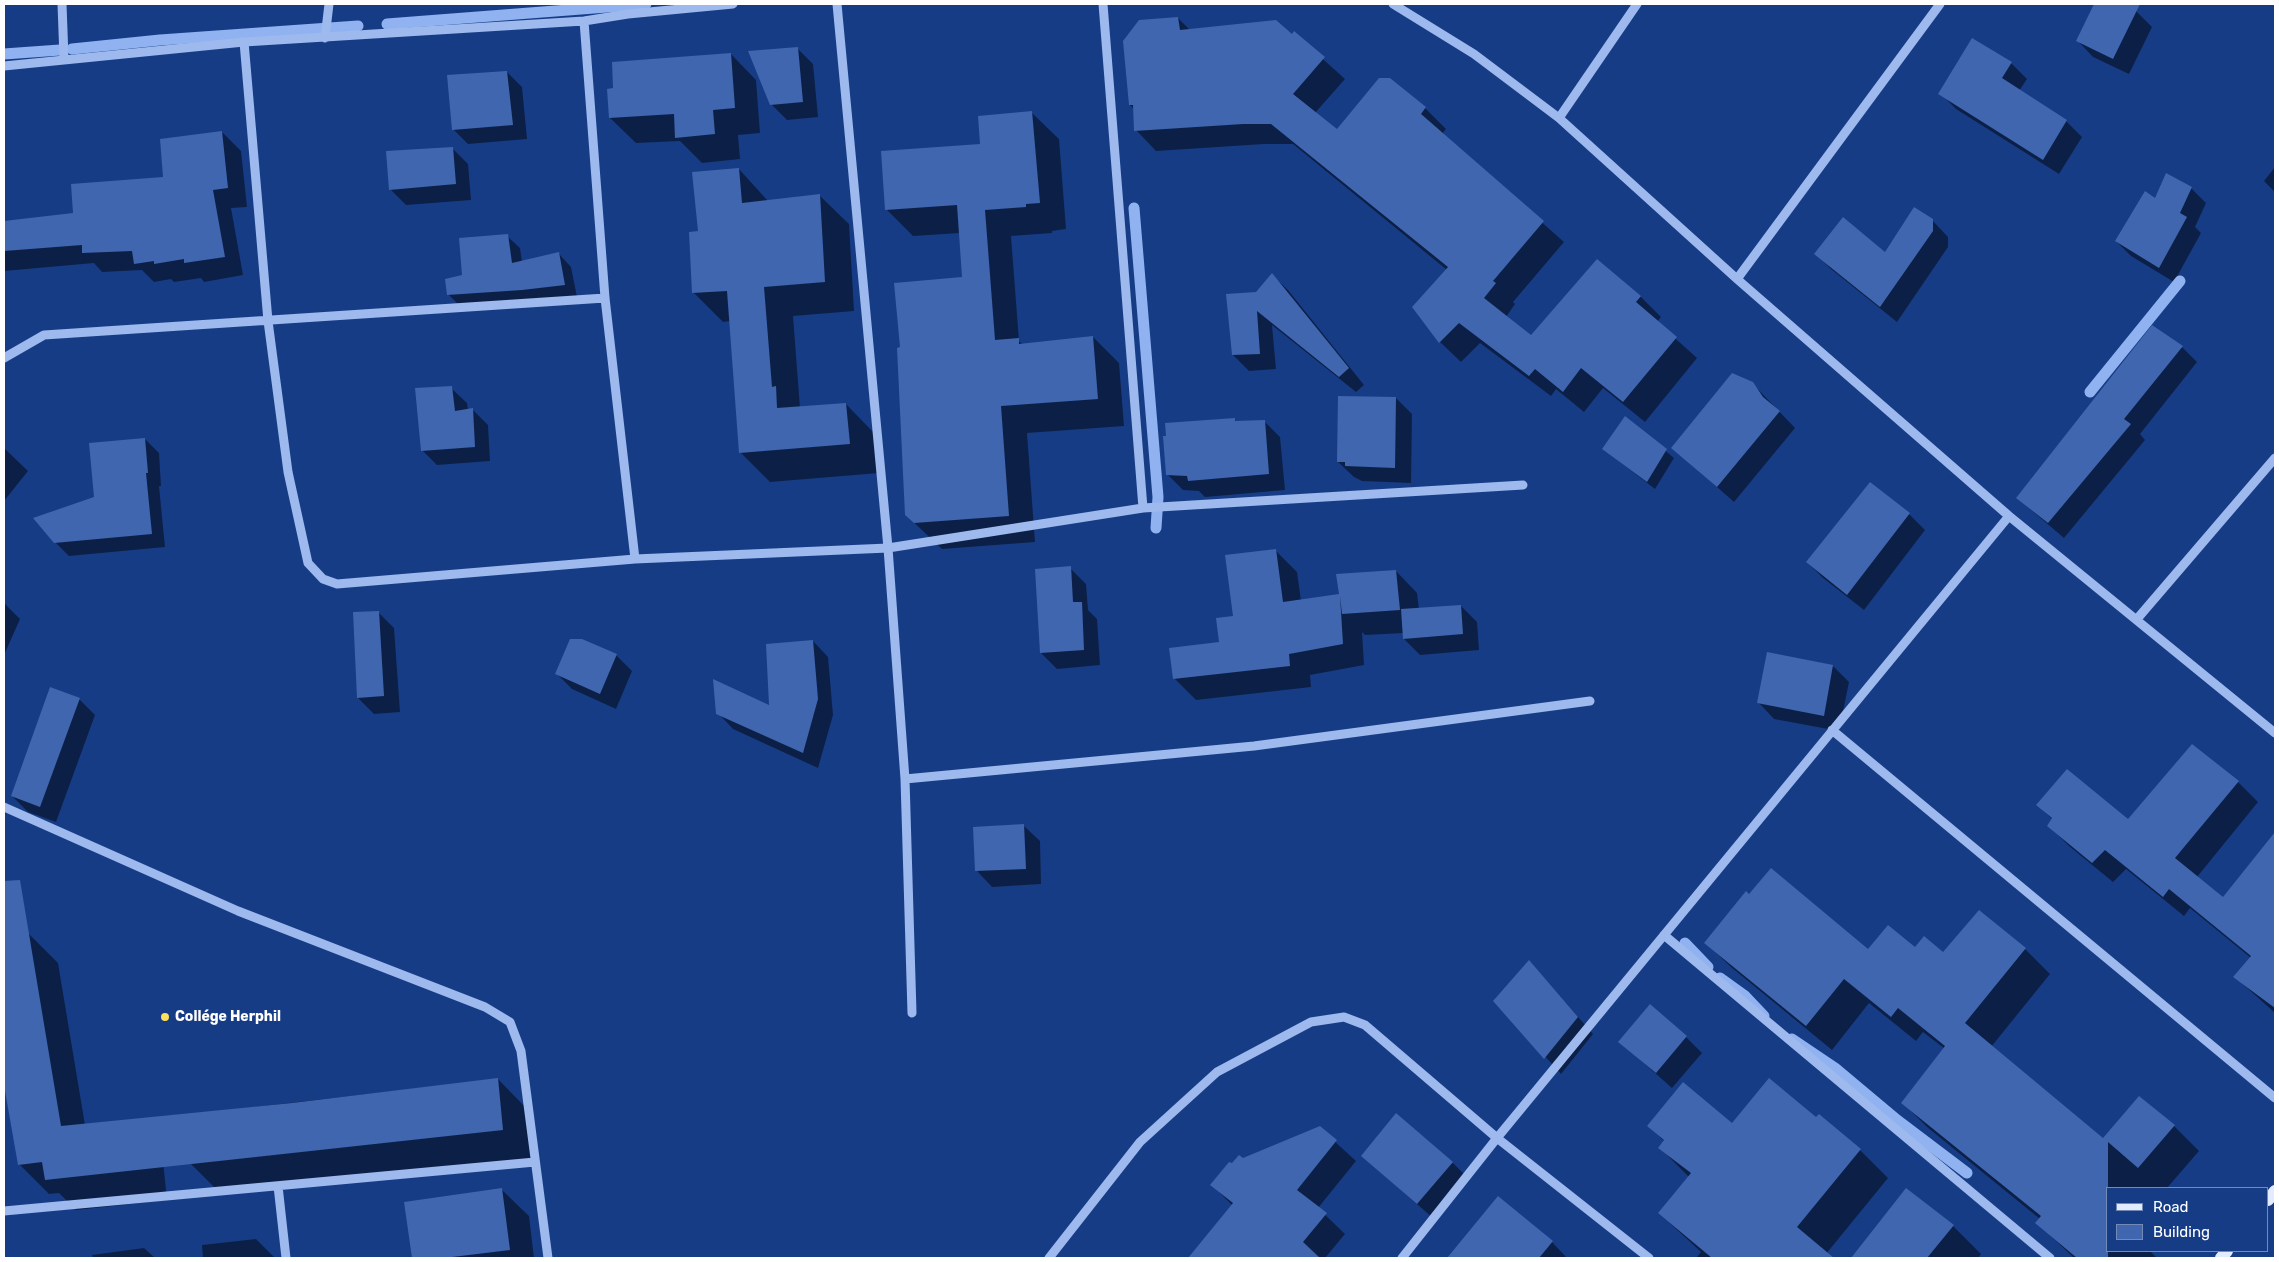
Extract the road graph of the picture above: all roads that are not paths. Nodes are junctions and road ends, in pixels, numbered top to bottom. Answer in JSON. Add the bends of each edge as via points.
{"nodes":[{"id":1,"x":62,"y":4,"type":"edge"},
{"id":2,"x":328,"y":4,"type":"edge"},
{"id":3,"x":628,"y":4,"type":"edge"},
{"id":4,"x":733,"y":4,"type":"edge"},
{"id":5,"x":837,"y":4,"type":"edge"},
{"id":6,"x":1103,"y":4,"type":"edge"},
{"id":7,"x":1393,"y":4,"type":"edge"},
{"id":8,"x":1637,"y":4,"type":"edge"},
{"id":9,"x":1940,"y":4,"type":"edge"},
{"id":10,"x":628,"y":14,"type":"junction"},
{"id":11,"x":584,"y":21,"type":"junction"},
{"id":12,"x":325,"y":38,"type":"junction"},
{"id":13,"x":244,"y":42,"type":"junction"},
{"id":14,"x":64,"y":58,"type":"junction"},
{"id":15,"x":4,"y":66,"type":"edge"},
{"id":16,"x":1559,"y":118,"type":"junction"},
{"id":17,"x":1737,"y":279,"type":"junction"},
{"id":18,"x":605,"y":298,"type":"junction"},
{"id":19,"x":268,"y":321,"type":"junction"},
{"id":20,"x":4,"y":358,"type":"edge"},
{"id":21,"x":2275,"y":458,"type":"edge"},
{"id":22,"x":1523,"y":485,"type":"dead end"},
{"id":23,"x":1143,"y":508,"type":"junction"},
{"id":24,"x":2009,"y":516,"type":"junction"},
{"id":25,"x":888,"y":548,"type":"junction"},
{"id":26,"x":635,"y":560,"type":"junction"},
{"id":27,"x":2137,"y":619,"type":"junction"},
{"id":28,"x":1590,"y":701,"type":"dead end"},
{"id":29,"x":1832,"y":730,"type":"junction"},
{"id":30,"x":2275,"y":733,"type":"edge"},
{"id":31,"x":905,"y":779,"type":"junction"},
{"id":32,"x":4,"y":807,"type":"edge"},
{"id":33,"x":1664,"y":935,"type":"junction"},
{"id":34,"x":912,"y":1013,"type":"dead end"},
{"id":35,"x":2275,"y":1098,"type":"edge"},
{"id":36,"x":1497,"y":1138,"type":"junction"},
{"id":37,"x":535,"y":1162,"type":"junction"},
{"id":38,"x":278,"y":1186,"type":"junction"},
{"id":39,"x":4,"y":1211,"type":"edge"},
{"id":40,"x":286,"y":1258,"type":"edge"},
{"id":41,"x":548,"y":1258,"type":"edge"},
{"id":42,"x":1049,"y":1258,"type":"edge"},
{"id":43,"x":1402,"y":1258,"type":"edge"},
{"id":44,"x":1649,"y":1258,"type":"edge"},
{"id":45,"x":2050,"y":1258,"type":"edge"}],
"edges":[{"from":1,"to":14,"type":"street"},
{"from":2,"to":12,"type":"street"},
{"from":3,"to":10,"type":"street"},
{"from":4,"to":10,"type":"street"},
{"from":5,"to":25,"type":"street"},
{"from":6,"to":23,"type":"street"},
{"from":7,"to":16,"type":"street","via":[[1474,54]]},
{"from":8,"to":16,"type":"street"},
{"from":9,"to":17,"type":"street"},
{"from":10,"to":11,"type":"street"},
{"from":11,"to":12,"type":"street"},
{"from":11,"to":18,"type":"street"},
{"from":12,"to":13,"type":"street"},
{"from":13,"to":14,"type":"street"},
{"from":13,"to":19,"type":"street"},
{"from":14,"to":15,"type":"street"},
{"from":16,"to":17,"type":"street"},
{"from":17,"to":24,"type":"street"},
{"from":18,"to":19,"type":"street"},
{"from":18,"to":26,"type":"street"},
{"from":19,"to":20,"type":"street","via":[[44,335]]},
{"from":19,"to":26,"type":"street","via":[[288,472],[308,563],[323,579],[337,584]]},
{"from":21,"to":27,"type":"street"},
{"from":22,"to":23,"type":"street"},
{"from":23,"to":25,"type":"street"},
{"from":24,"to":27,"type":"street"},
{"from":24,"to":29,"type":"street"},
{"from":25,"to":26,"type":"street"},
{"from":25,"to":31,"type":"street"},
{"from":27,"to":30,"type":"street"},
{"from":28,"to":31,"type":"street","via":[[1254,746]]},
{"from":29,"to":33,"type":"street"},
{"from":29,"to":35,"type":"street"},
{"from":31,"to":34,"type":"street"},
{"from":32,"to":37,"type":"street","via":[[238,911],[485,1007],[510,1022],[520,1051]]},
{"from":33,"to":36,"type":"street"},
{"from":33,"to":45,"type":"street"},
{"from":36,"to":42,"type":"street","via":[[1365,1025],[1344,1017],[1311,1022],[1210,1078],[1140,1142]]},
{"from":36,"to":43,"type":"street"},
{"from":36,"to":44,"type":"street"},
{"from":37,"to":38,"type":"street"},
{"from":37,"to":41,"type":"street"},
{"from":38,"to":39,"type":"street"},
{"from":38,"to":40,"type":"street"}]}
